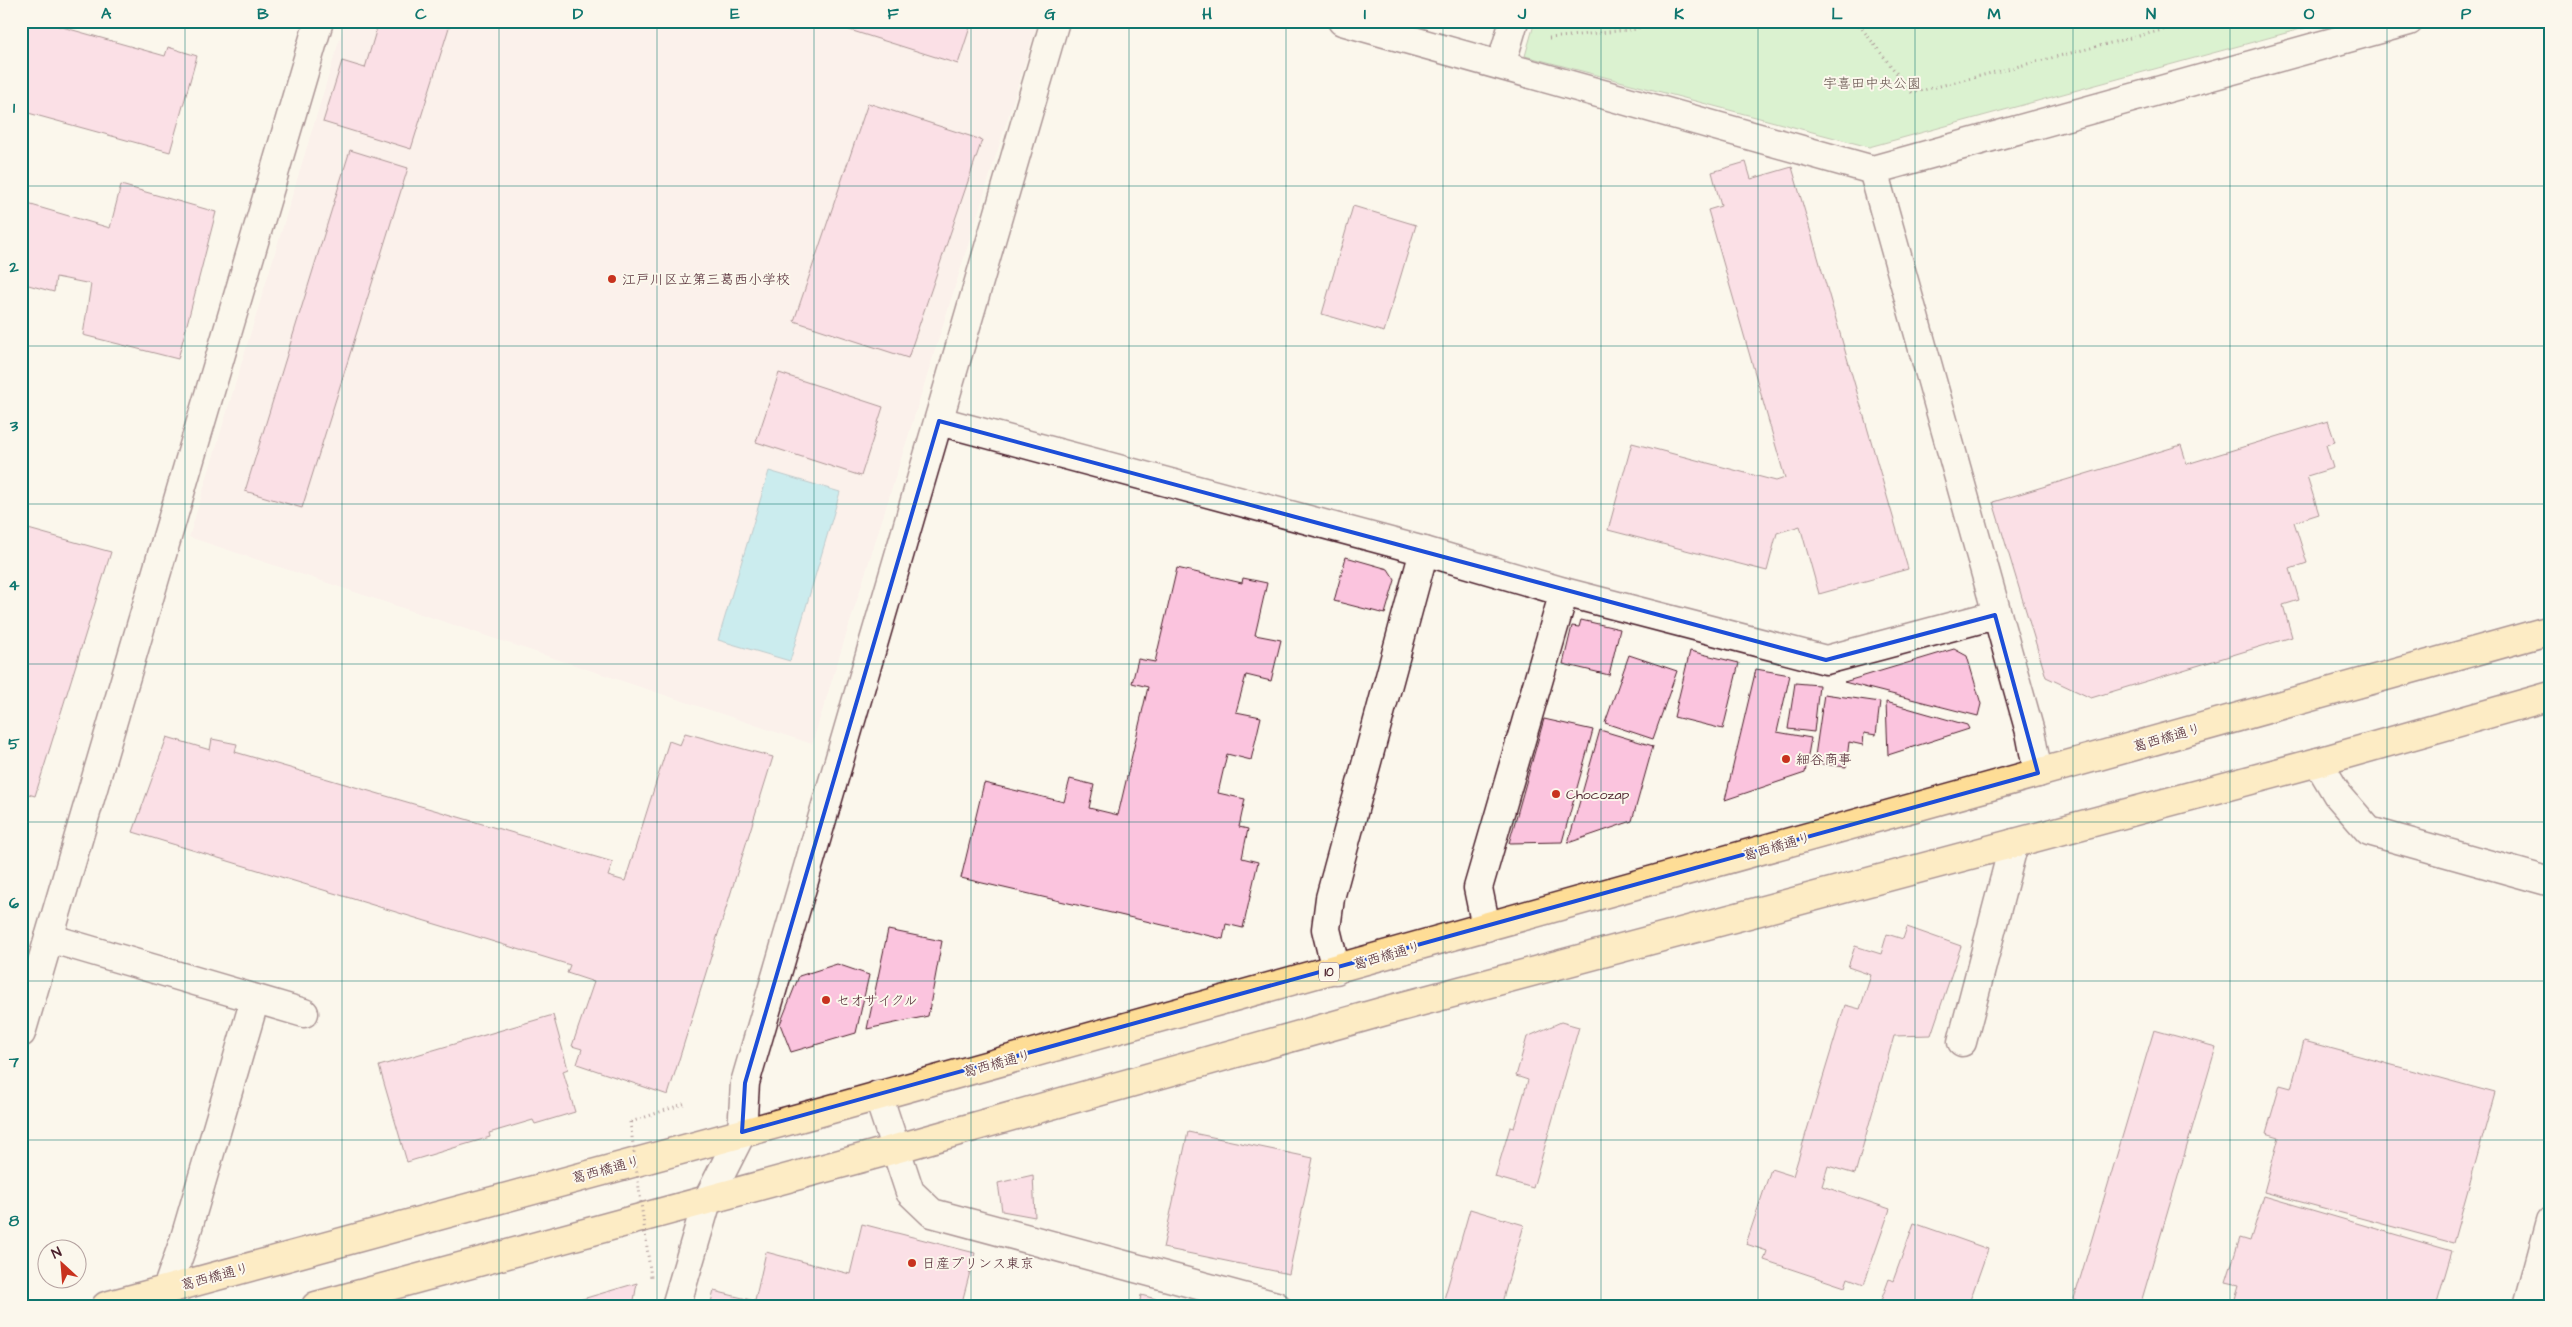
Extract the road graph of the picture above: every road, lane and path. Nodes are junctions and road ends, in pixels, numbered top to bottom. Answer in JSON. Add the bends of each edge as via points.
{"nodes":[{"id":1,"x":319,"y":21,"type":"edge"},
{"id":2,"x":1055,"y":21,"type":"edge"},
{"id":3,"x":1342,"y":21,"type":"edge"},
{"id":4,"x":1514,"y":21,"type":"edge"},
{"id":5,"x":1641,"y":21,"type":"edge"},
{"id":6,"x":1856,"y":21,"type":"edge"},
{"id":7,"x":2198,"y":21,"type":"edge"},
{"id":8,"x":2409,"y":21,"type":"edge"},
{"id":9,"x":1545,"y":38,"type":"dead end"},
{"id":10,"x":1501,"y":65,"type":"junction"},
{"id":11,"x":1873,"y":170,"type":"junction"},
{"id":12,"x":939,"y":421,"type":"junction"},
{"id":13,"x":1424,"y":551,"type":"junction"},
{"id":14,"x":1564,"y":592,"type":"junction"},
{"id":15,"x":1996,"y":615,"type":"junction"},
{"id":16,"x":2551,"y":630,"type":"edge"},
{"id":17,"x":2551,"y":696,"type":"edge"},
{"id":18,"x":2318,"y":762,"type":"junction"},
{"id":19,"x":2038,"y":773,"type":"junction"},
{"id":20,"x":2014,"y":843,"type":"junction"},
{"id":21,"x":2551,"y":882,"type":"edge"},
{"id":22,"x":1486,"y":927,"type":"junction"},
{"id":23,"x":49,"y":938,"type":"junction"},
{"id":24,"x":1336,"y":970,"type":"junction"},
{"id":25,"x":255,"y":999,"type":"junction"},
{"id":26,"x":304,"y":1013,"type":"dead end"},
{"id":27,"x":21,"y":1032,"type":"edge"},
{"id":28,"x":1962,"y":1042,"type":"dead end"},
{"id":29,"x":878,"y":1095,"type":"junction"},
{"id":30,"x":686,"y":1103,"type":"dead end"},
{"id":31,"x":742,"y":1132,"type":"junction"},
{"id":32,"x":895,"y":1149,"type":"junction"},
{"id":33,"x":707,"y":1201,"type":"junction"},
{"id":34,"x":2551,"y":1220,"type":"edge"},
{"id":35,"x":651,"y":1277,"type":"dead end"},
{"id":36,"x":167,"y":1289,"type":"junction"},
{"id":37,"x":106,"y":1306,"type":"edge"},
{"id":38,"x":316,"y":1306,"type":"edge"},
{"id":39,"x":676,"y":1306,"type":"edge"},
{"id":40,"x":1276,"y":1306,"type":"edge"},
{"id":41,"x":2528,"y":1306,"type":"edge"}],
"edges":[{"from":1,"to":23,"type":"street"},
{"from":2,"to":12,"type":"street"},
{"from":3,"to":10,"type":"street"},
{"from":4,"to":10,"type":"street"},
{"from":5,"to":9,"type":"path","via":[[1638,29]]},
{"from":6,"to":7,"type":"path","via":[[1912,93]]},
{"from":8,"to":11,"type":"street"},
{"from":10,"to":11,"type":"street"},
{"from":11,"to":15,"type":"street"},
{"from":12,"to":13,"type":"street"},
{"from":12,"to":31,"type":"street","via":[[745,1083]]},
{"from":13,"to":14,"type":"street"},
{"from":13,"to":24,"type":"street","via":[[1330,898],[1326,929]]},
{"from":14,"to":15,"type":"street","via":[[1826,660]]},
{"from":14,"to":22,"type":"street","via":[[1478,888]]},
{"from":15,"to":19,"type":"street","via":[[2030,732]]},
{"from":16,"to":19,"type":"main road","name":"葛西橋通り","number":"10"},
{"from":17,"to":18,"type":"main road"},
{"from":18,"to":20,"type":"main road"},
{"from":18,"to":21,"type":"street","via":[[2337,794],[2369,831]]},
{"from":19,"to":22,"type":"main road","name":"葛西橋通り","number":"10"},
{"from":20,"to":28,"type":"street"},
{"from":20,"to":32,"type":"main road","via":[[1395,1008]]},
{"from":22,"to":24,"type":"main road","name":"葛西橋通り","number":"10"},
{"from":23,"to":25,"type":"street"},
{"from":23,"to":27,"type":"street"},
{"from":24,"to":29,"type":"main road","name":"葛西橋通り","number":"10"},
{"from":25,"to":26,"type":"street"},
{"from":25,"to":36,"type":"street"},
{"from":29,"to":31,"type":"main road","name":"葛西橋通り","number":"10"},
{"from":29,"to":32,"type":"street"},
{"from":30,"to":35,"type":"path","bridge":true,"via":[[630,1122]]},
{"from":31,"to":33,"type":"street"},
{"from":31,"to":36,"type":"main road","name":"葛西橋通り","number":"10"},
{"from":32,"to":33,"type":"main road"},
{"from":32,"to":40,"type":"street","via":[[910,1192],[932,1213]]},
{"from":33,"to":38,"type":"main road"},
{"from":33,"to":39,"type":"street"},
{"from":34,"to":41,"type":"street"},
{"from":36,"to":37,"type":"main road","name":"葛西橋通り","number":"10"}]}
